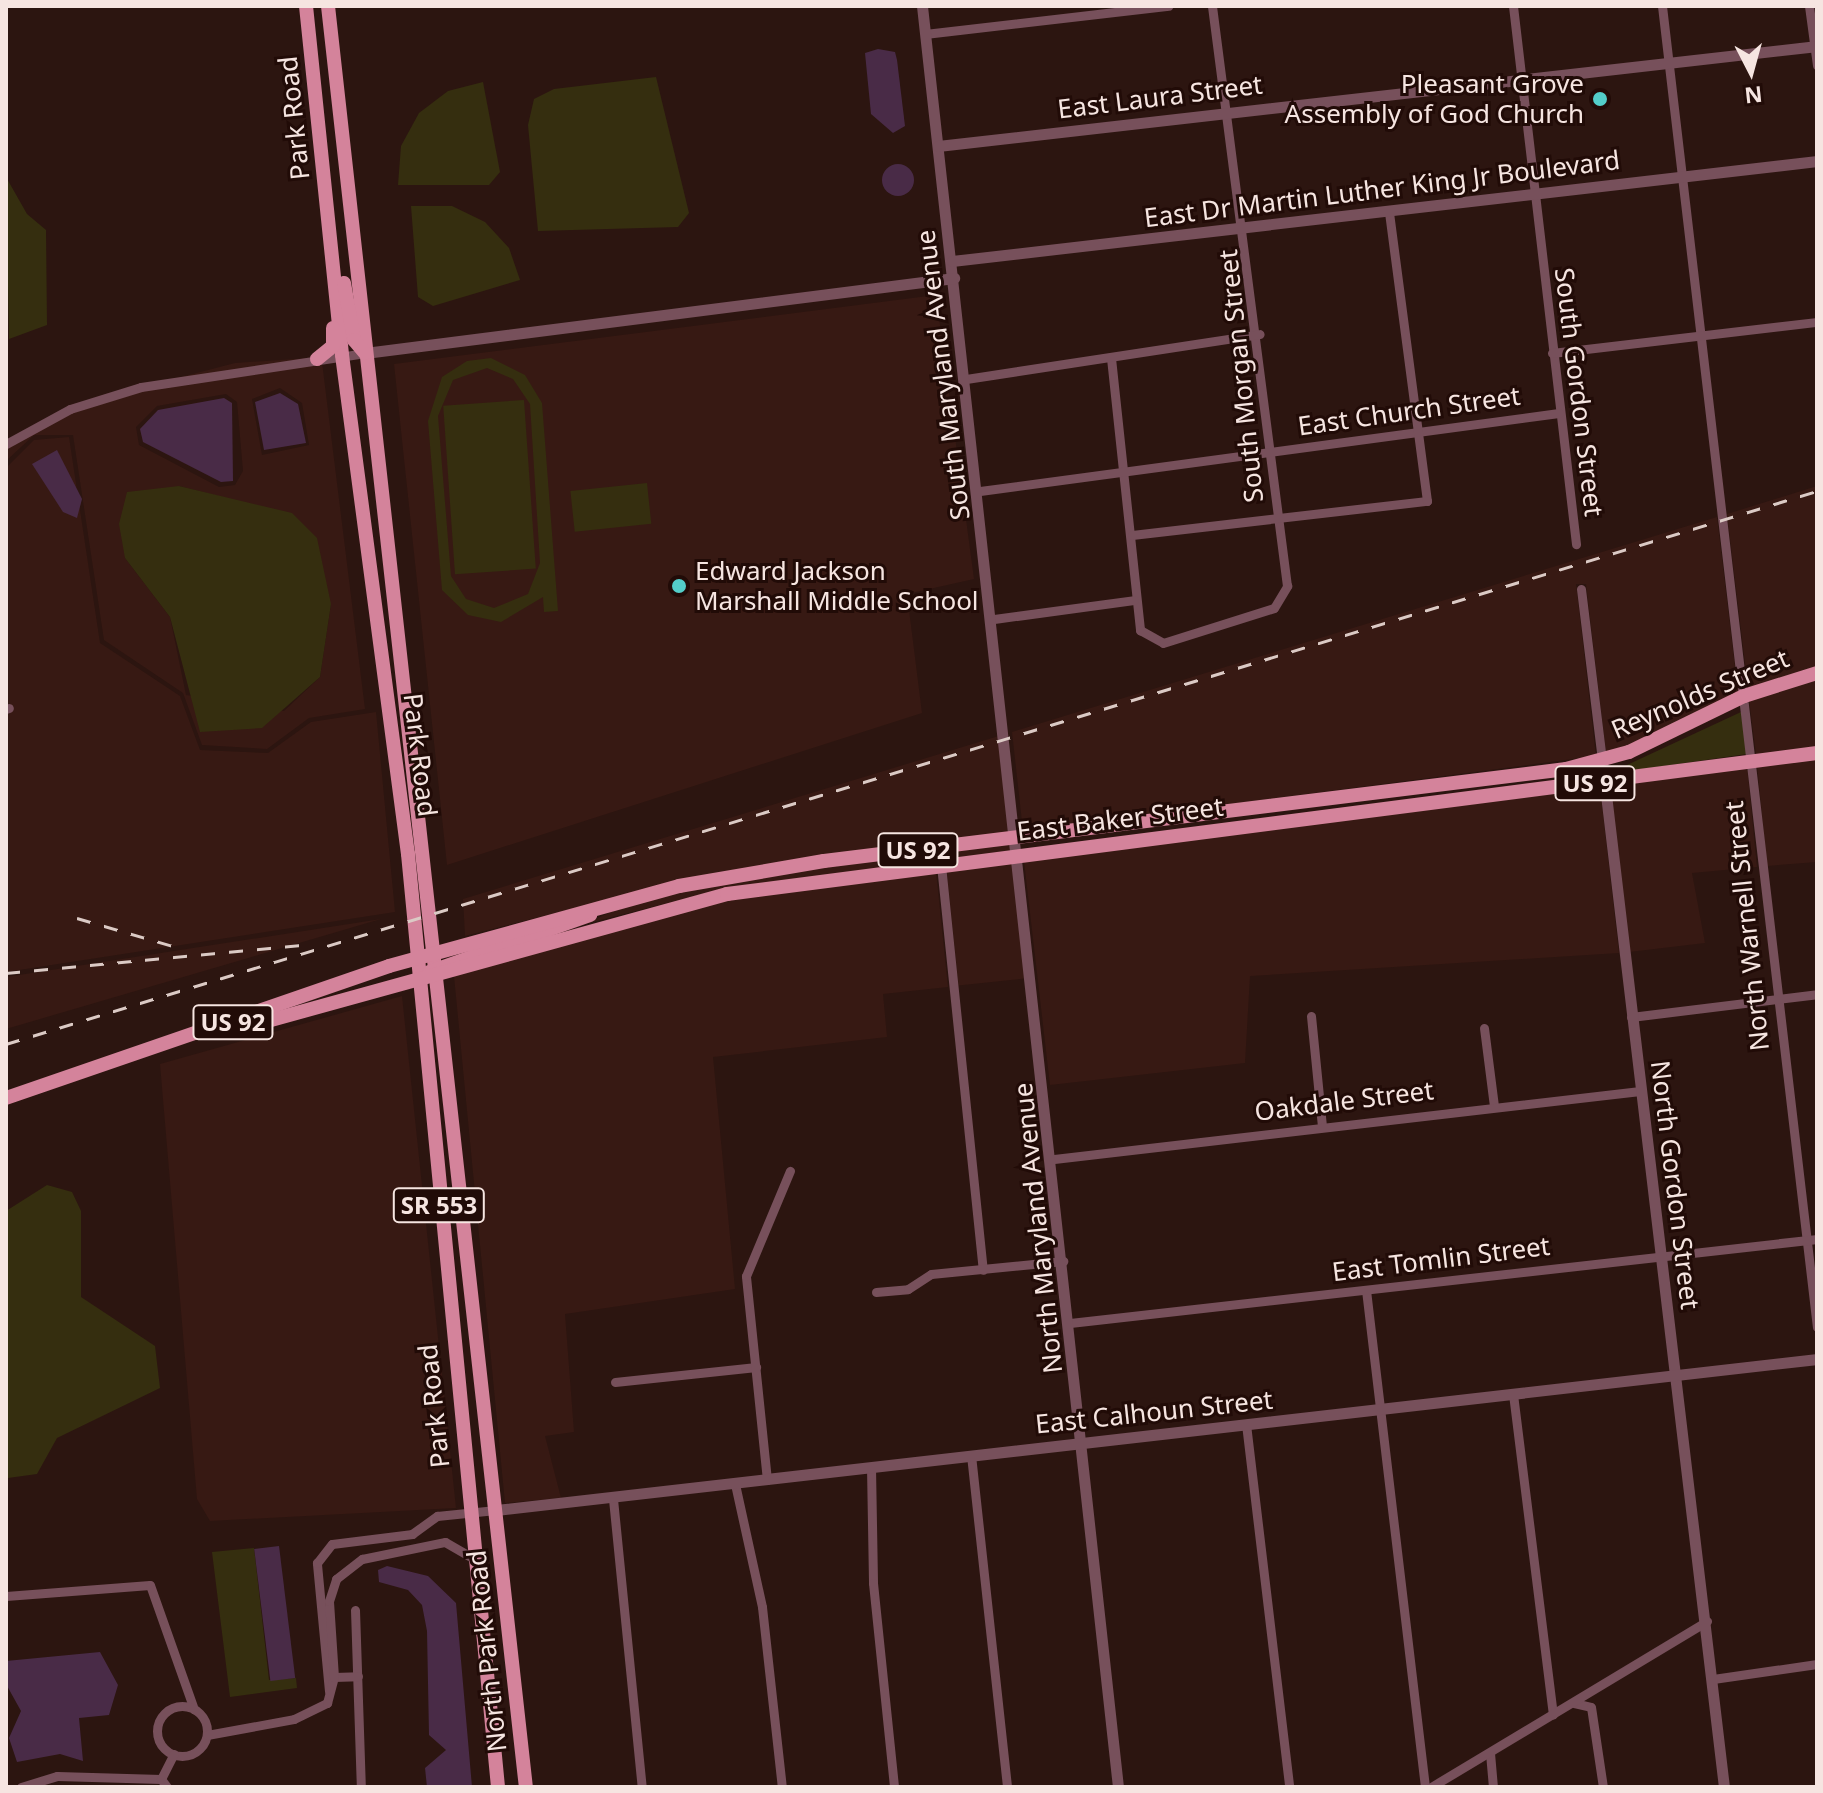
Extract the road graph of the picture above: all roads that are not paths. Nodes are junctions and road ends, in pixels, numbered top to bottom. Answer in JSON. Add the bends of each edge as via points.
{"nodes":[{"id":1,"x":306,"y":6,"type":"edge"},
{"id":2,"x":328,"y":6,"type":"edge"},
{"id":3,"x":922,"y":6,"type":"edge"},
{"id":4,"x":1168,"y":6,"type":"edge"},
{"id":5,"x":1212,"y":6,"type":"edge"},
{"id":6,"x":1513,"y":6,"type":"edge"},
{"id":7,"x":1662,"y":6,"type":"edge"},
{"id":8,"x":1809,"y":6,"type":"edge"},
{"id":9,"x":925,"y":34,"type":"junction"},
{"id":10,"x":1816,"y":46,"type":"edge"},
{"id":11,"x":1668,"y":61,"type":"junction"},
{"id":12,"x":1817,"y":65,"type":"edge"},
{"id":13,"x":1522,"y":78,"type":"junction"},
{"id":14,"x":1227,"y":112,"type":"junction"},
{"id":15,"x":938,"y":146,"type":"junction"},
{"id":16,"x":1817,"y":161,"type":"edge"},
{"id":17,"x":1682,"y":176,"type":"junction"},
{"id":18,"x":1533,"y":194,"type":"junction"},
{"id":19,"x":328,"y":211,"type":"junction"},
{"id":20,"x":1389,"y":211,"type":"junction"},
{"id":21,"x":1246,"y":228,"type":"junction"},
{"id":22,"x":952,"y":261,"type":"junction"},
{"id":23,"x":954,"y":278,"type":"junction"},
{"id":24,"x":1817,"y":322,"type":"edge"},
{"id":25,"x":1260,"y":334,"type":"junction"},
{"id":26,"x":1702,"y":336,"type":"junction"},
{"id":27,"x":365,"y":353,"type":"junction"},
{"id":28,"x":1552,"y":353,"type":"junction"},
{"id":29,"x":342,"y":355,"type":"junction"},
{"id":30,"x":1111,"y":358,"type":"junction"},
{"id":31,"x":317,"y":359,"type":"junction"},
{"id":32,"x":966,"y":379,"type":"junction"},
{"id":33,"x":1559,"y":413,"type":"junction"},
{"id":34,"x":1417,"y":430,"type":"junction"},
{"id":35,"x":6,"y":444,"type":"edge"},
{"id":36,"x":1271,"y":452,"type":"junction"},
{"id":37,"x":1126,"y":472,"type":"junction"},
{"id":38,"x":980,"y":491,"type":"junction"},
{"id":39,"x":384,"y":508,"type":"junction"},
{"id":40,"x":1279,"y":519,"type":"junction"},
{"id":41,"x":1132,"y":535,"type":"junction"},
{"id":42,"x":1576,"y":544,"type":"dead end"},
{"id":43,"x":1581,"y":589,"type":"dead end"},
{"id":44,"x":1134,"y":600,"type":"junction"},
{"id":45,"x":994,"y":619,"type":"junction"},
{"id":46,"x":1817,"y":673,"type":"edge"},
{"id":47,"x":1744,"y":696,"type":"junction"},
{"id":48,"x":1817,"y":753,"type":"edge"},
{"id":49,"x":1751,"y":760,"type":"junction"},
{"id":50,"x":1602,"y":761,"type":"junction"},
{"id":51,"x":1604,"y":781,"type":"junction"},
{"id":52,"x":1467,"y":783,"type":"junction"},
{"id":53,"x":1324,"y":800,"type":"junction"},
{"id":54,"x":1469,"y":801,"type":"junction"},
{"id":55,"x":1326,"y":818,"type":"junction"},
{"id":56,"x":1159,"y":820,"type":"junction"},
{"id":57,"x":1019,"y":838,"type":"junction"},
{"id":58,"x":1161,"y":839,"type":"junction"},
{"id":59,"x":1018,"y":855,"type":"junction"},
{"id":60,"x":941,"y":865,"type":"junction"},
{"id":61,"x":418,"y":957,"type":"junction"},
{"id":62,"x":436,"y":964,"type":"junction"},
{"id":63,"x":421,"y":980,"type":"junction"},
{"id":64,"x":1817,"y":994,"type":"edge"},
{"id":65,"x":1776,"y":998,"type":"junction"},
{"id":66,"x":1311,"y":1016,"type":"dead end"},
{"id":67,"x":1631,"y":1017,"type":"junction"},
{"id":68,"x":1484,"y":1028,"type":"dead end"},
{"id":69,"x":177,"y":1044,"type":"junction"},
{"id":70,"x":1640,"y":1091,"type":"junction"},
{"id":71,"x":6,"y":1098,"type":"edge"},
{"id":72,"x":1494,"y":1106,"type":"junction"},
{"id":73,"x":1322,"y":1126,"type":"junction"},
{"id":74,"x":1054,"y":1159,"type":"junction"},
{"id":75,"x":790,"y":1171,"type":"dead end"},
{"id":76,"x":1813,"y":1239,"type":"edge"},
{"id":77,"x":1662,"y":1256,"type":"junction"},
{"id":78,"x":1063,"y":1261,"type":"junction"},
{"id":79,"x":983,"y":1270,"type":"junction"},
{"id":80,"x":1366,"y":1290,"type":"junction"},
{"id":81,"x":876,"y":1292,"type":"dead end"},
{"id":82,"x":1070,"y":1323,"type":"junction"},
{"id":83,"x":1817,"y":1327,"type":"edge"},
{"id":84,"x":1817,"y":1359,"type":"edge"},
{"id":85,"x":756,"y":1367,"type":"junction"},
{"id":86,"x":1678,"y":1375,"type":"junction"},
{"id":87,"x":615,"y":1382,"type":"dead end"},
{"id":88,"x":1513,"y":1394,"type":"junction"},
{"id":89,"x":1380,"y":1409,"type":"junction"},
{"id":90,"x":1246,"y":1424,"type":"junction"},
{"id":91,"x":1082,"y":1442,"type":"junction"},
{"id":92,"x":971,"y":1455,"type":"junction"},
{"id":93,"x":871,"y":1467,"type":"junction"},
{"id":94,"x":767,"y":1480,"type":"junction"},
{"id":95,"x":735,"y":1484,"type":"junction"},
{"id":96,"x":613,"y":1499,"type":"junction"},
{"id":97,"x":496,"y":1510,"type":"junction"},
{"id":98,"x":470,"y":1513,"type":"junction"},
{"id":99,"x":412,"y":1534,"type":"junction"},
{"id":100,"x":357,"y":1539,"type":"junction"},
{"id":101,"x":414,"y":1546,"type":"junction"},
{"id":102,"x":364,"y":1558,"type":"junction"},
{"id":103,"x":475,"y":1559,"type":"junction"},
{"id":104,"x":6,"y":1596,"type":"edge"},
{"id":105,"x":317,"y":1596,"type":"junction"},
{"id":106,"x":330,"y":1596,"type":"junction"},
{"id":107,"x":355,"y":1610,"type":"dead end"},
{"id":108,"x":1707,"y":1621,"type":"junction"},
{"id":109,"x":1817,"y":1664,"type":"edge"},
{"id":110,"x":358,"y":1676,"type":"junction"},
{"id":111,"x":334,"y":1677,"type":"junction"},
{"id":112,"x":1713,"y":1679,"type":"junction"},
{"id":113,"x":330,"y":1692,"type":"junction"},
{"id":114,"x":1574,"y":1703,"type":"junction"},
{"id":115,"x":194,"y":1709,"type":"junction"},
{"id":116,"x":1553,"y":1715,"type":"junction"},
{"id":117,"x":207,"y":1735,"type":"junction"},
{"id":118,"x":1490,"y":1753,"type":"junction"},
{"id":119,"x":174,"y":1754,"type":"junction"},
{"id":120,"x":164,"y":1783,"type":"edge"},
{"id":121,"x":21,"y":1787,"type":"edge"},
{"id":122,"x":361,"y":1787,"type":"edge"},
{"id":123,"x":498,"y":1787,"type":"edge"},
{"id":124,"x":526,"y":1787,"type":"edge"},
{"id":125,"x":642,"y":1787,"type":"edge"},
{"id":126,"x":782,"y":1787,"type":"edge"},
{"id":127,"x":894,"y":1787,"type":"edge"},
{"id":128,"x":1007,"y":1787,"type":"edge"},
{"id":129,"x":1118,"y":1787,"type":"edge"},
{"id":130,"x":1289,"y":1787,"type":"edge"},
{"id":131,"x":1425,"y":1787,"type":"edge"},
{"id":132,"x":1431,"y":1787,"type":"edge"},
{"id":133,"x":1493,"y":1787,"type":"edge"},
{"id":134,"x":1603,"y":1787,"type":"edge"},
{"id":135,"x":1724,"y":1787,"type":"edge"}],
"edges":[{"from":1,"to":19,"type":"main road","name":"Park Road"},
{"from":2,"to":27,"type":"main road","name":"Park Road"},
{"from":3,"to":9,"type":"street","name":"South Maryland Avenue"},
{"from":4,"to":9,"type":"street"},
{"from":5,"to":14,"type":"street","name":"South Morgan Street"},
{"from":6,"to":13,"type":"street","name":"South Gordon Street"},
{"from":7,"to":11,"type":"street","name":"North Warnell Street"},
{"from":8,"to":10,"type":"street"},
{"from":9,"to":15,"type":"street","name":"South Maryland Avenue"},
{"from":10,"to":11,"type":"street","name":"East Laura Street"},
{"from":10,"to":12,"type":"street"},
{"from":11,"to":13,"type":"street","name":"East Laura Street"},
{"from":11,"to":17,"type":"street","name":"North Warnell Street"},
{"from":13,"to":14,"type":"street","name":"East Laura Street"},
{"from":13,"to":18,"type":"street","name":"South Gordon Street"},
{"from":14,"to":15,"type":"street","name":"East Laura Street"},
{"from":14,"to":21,"type":"street","name":"South Morgan Street"},
{"from":15,"to":22,"type":"street","name":"South Maryland Avenue"},
{"from":16,"to":17,"type":"street","name":"East Dr Martin Luther King Jr Boulevard"},
{"from":17,"to":18,"type":"street","name":"East Dr Martin Luther King Jr Boulevard"},
{"from":17,"to":26,"type":"street","name":"North Warnell Street"},
{"from":18,"to":20,"type":"street","name":"East Dr Martin Luther King Jr Boulevard"},
{"from":18,"to":28,"type":"street","name":"South Gordon Street"},
{"from":19,"to":27,"type":"main road","via":[[350,326]]},
{"from":19,"to":29,"type":"main road","name":"Park Road"},
{"from":19,"to":31,"type":"main road","via":[[333,346]]},
{"from":20,"to":21,"type":"street","name":"East Dr Martin Luther King Jr Boulevard"},
{"from":20,"to":34,"type":"street"},
{"from":21,"to":22,"type":"street","name":"East Dr Martin Luther King Jr Boulevard"},
{"from":21,"to":25,"type":"street","name":"South Morgan Street"},
{"from":22,"to":23,"type":"street","name":"South Maryland Avenue"},
{"from":23,"to":27,"type":"street"},
{"from":23,"to":32,"type":"street","name":"South Maryland Avenue"},
{"from":24,"to":26,"type":"street"},
{"from":25,"to":30,"type":"street"},
{"from":25,"to":36,"type":"street","name":"South Morgan Street"},
{"from":26,"to":28,"type":"street"},
{"from":26,"to":47,"type":"street","name":"North Warnell Street"},
{"from":27,"to":29,"type":"street"},
{"from":27,"to":39,"type":"main road","name":"Park Road"},
{"from":28,"to":33,"type":"street","name":"South Gordon Street"},
{"from":29,"to":31,"type":"street"},
{"from":29,"to":39,"type":"main road","via":[[361,380]]},
{"from":29,"to":61,"type":"main road","name":"Park Road"},
{"from":30,"to":32,"type":"street"},
{"from":30,"to":37,"type":"street"},
{"from":31,"to":35,"type":"street","via":[[141,387],[70,409]]},
{"from":32,"to":38,"type":"street","name":"South Maryland Avenue"},
{"from":33,"to":34,"type":"street","name":"East Church Street"},
{"from":33,"to":42,"type":"street","name":"South Gordon Street"},
{"from":34,"to":36,"type":"street","name":"East Church Street"},
{"from":34,"to":40,"type":"street","via":[[1427,501]]},
{"from":36,"to":37,"type":"street","name":"East Church Street"},
{"from":36,"to":40,"type":"street","name":"South Morgan Street"},
{"from":37,"to":38,"type":"street","name":"East Church Street"},
{"from":37,"to":41,"type":"street"},
{"from":38,"to":45,"type":"street","name":"South Maryland Avenue"},
{"from":39,"to":62,"type":"main road","name":"Park Road"},
{"from":40,"to":41,"type":"street"},
{"from":40,"to":44,"type":"street","name":"South Morgan Street","via":[[1282,599],[1274,608],[1150,642]]},
{"from":41,"to":44,"type":"street"},
{"from":43,"to":50,"type":"street","name":"North Gordon Street"},
{"from":44,"to":45,"type":"street"},
{"from":45,"to":57,"type":"street","name":"South Maryland Avenue"},
{"from":46,"to":47,"type":"main road","name":"Reynolds Street","number":"US 92"},
{"from":47,"to":49,"type":"street","name":"North Warnell Street"},
{"from":47,"to":50,"type":"main road","name":"Reynolds Street","number":"US 92"},
{"from":48,"to":49,"type":"main road","name":"East Baker Street","number":"US 92"},
{"from":49,"to":51,"type":"main road","name":"East Baker Street","number":"US 92"},
{"from":49,"to":65,"type":"street","name":"North Warnell Street"},
{"from":50,"to":51,"type":"street","name":"North Gordon Street"},
{"from":50,"to":52,"type":"main road","name":"East Baker Street","number":"US 92"},
{"from":51,"to":54,"type":"main road","name":"East Baker Street","number":"US 92"},
{"from":51,"to":67,"type":"street","name":"North Gordon Street"},
{"from":52,"to":53,"type":"main road","name":"East Baker Street","number":"US 92"},
{"from":52,"to":54,"type":"street"},
{"from":53,"to":55,"type":"street"},
{"from":53,"to":56,"type":"main road","name":"East Baker Street","number":"US 92"},
{"from":54,"to":55,"type":"main road","name":"East Baker Street","number":"US 92"},
{"from":55,"to":58,"type":"main road","name":"East Baker Street","number":"US 92"},
{"from":56,"to":57,"type":"main road","name":"East Baker Street","number":"US 92"},
{"from":56,"to":58,"type":"street"},
{"from":57,"to":59,"type":"street","name":"North Maryland Avenue"},
{"from":57,"to":62,"type":"main road","name":"East Baker Street","number":"US 92","via":[[765,869],[598,907]]},
{"from":58,"to":59,"type":"main road","name":"East Baker Street","number":"US 92"},
{"from":59,"to":60,"type":"main road","name":"East Baker Street","number":"US 92"},
{"from":59,"to":74,"type":"street","name":"North Maryland Avenue"},
{"from":60,"to":62,"type":"main road","name":"East Baker Street","number":"US 92","via":[[683,903]]},
{"from":60,"to":79,"type":"street"},
{"from":61,"to":62,"type":"main road","number":"US 92"},
{"from":61,"to":63,"type":"main road","name":"Park Road","number":"SR 553"},
{"from":61,"to":69,"type":"main road","number":"US 92"},
{"from":62,"to":63,"type":"main road","number":"US 92"},
{"from":62,"to":97,"type":"main road","name":"Park Road","number":"SR 553"},
{"from":63,"to":69,"type":"main road","number":"US 92"},
{"from":63,"to":98,"type":"main road","name":"Park Road","number":"SR 553"},
{"from":64,"to":65,"type":"street"},
{"from":65,"to":67,"type":"street"},
{"from":65,"to":76,"type":"street","name":"North Warnell Street"},
{"from":66,"to":73,"type":"street"},
{"from":67,"to":70,"type":"street","name":"North Gordon Street"},
{"from":68,"to":72,"type":"street"},
{"from":69,"to":71,"type":"main road","number":"US 92"},
{"from":70,"to":72,"type":"street","name":"Oakdale Street"},
{"from":70,"to":77,"type":"street","name":"North Gordon Street"},
{"from":72,"to":73,"type":"street","name":"Oakdale Street"},
{"from":73,"to":74,"type":"street","name":"Oakdale Street"},
{"from":74,"to":78,"type":"street","name":"North Maryland Avenue"},
{"from":75,"to":85,"type":"street","via":[[747,1268]]},
{"from":76,"to":77,"type":"street","name":"East Tomlin Street"},
{"from":76,"to":83,"type":"street","name":"North Warnell Street"},
{"from":77,"to":80,"type":"street","name":"East Tomlin Street"},
{"from":77,"to":86,"type":"street","name":"North Gordon Street"},
{"from":78,"to":79,"type":"street"},
{"from":78,"to":82,"type":"street","name":"North Maryland Avenue"},
{"from":79,"to":81,"type":"street","via":[[931,1274],[908,1289]]},
{"from":80,"to":82,"type":"street","name":"East Tomlin Street"},
{"from":80,"to":89,"type":"street"},
{"from":82,"to":91,"type":"street","name":"North Maryland Avenue"},
{"from":84,"to":86,"type":"street","name":"East Calhoun Street"},
{"from":85,"to":87,"type":"street"},
{"from":85,"to":94,"type":"street"},
{"from":86,"to":88,"type":"street","name":"East Calhoun Street"},
{"from":86,"to":108,"type":"street","name":"North Gordon Street"},
{"from":88,"to":89,"type":"street","name":"East Calhoun Street"},
{"from":88,"to":116,"type":"street"},
{"from":89,"to":90,"type":"street","name":"East Calhoun Street"},
{"from":89,"to":131,"type":"street"},
{"from":90,"to":91,"type":"street","name":"East Calhoun Street"},
{"from":90,"to":130,"type":"street"},
{"from":91,"to":92,"type":"street","name":"East Calhoun Street"},
{"from":91,"to":129,"type":"street","name":"North Maryland Avenue"},
{"from":92,"to":93,"type":"street","name":"East Calhoun Street"},
{"from":92,"to":128,"type":"street"},
{"from":93,"to":94,"type":"street","name":"East Calhoun Street"},
{"from":93,"to":127,"type":"street","via":[[873,1583]]},
{"from":94,"to":95,"type":"street","name":"East Calhoun Street"},
{"from":95,"to":96,"type":"street","name":"East Calhoun Street"},
{"from":95,"to":126,"type":"street","via":[[742,1542],[762,1607]]},
{"from":96,"to":97,"type":"street","name":"East Calhoun Street"},
{"from":96,"to":125,"type":"street"},
{"from":97,"to":98,"type":"street"},
{"from":97,"to":124,"type":"main road","name":"North Park Road","number":"SR 553"},
{"from":98,"to":99,"type":"street","via":[[437,1516]]},
{"from":98,"to":103,"type":"main road","name":"North Park Road","number":"SR 553"},
{"from":99,"to":100,"type":"street"},
{"from":99,"to":101,"type":"street"},
{"from":100,"to":102,"type":"street"},
{"from":100,"to":105,"type":"street","via":[[332,1544],[317,1563]]},
{"from":101,"to":102,"type":"street"},
{"from":101,"to":103,"type":"street","via":[[445,1542]]},
{"from":102,"to":106,"type":"street","via":[[336,1579]]},
{"from":103,"to":123,"type":"main road","name":"North Park Road","number":"SR 553"},
{"from":104,"to":115,"type":"street","via":[[150,1585]]},
{"from":105,"to":106,"type":"street"},
{"from":105,"to":113,"type":"street"},
{"from":106,"to":111,"type":"street"},
{"from":107,"to":110,"type":"street"},
{"from":108,"to":112,"type":"street","name":"North Gordon Street"},
{"from":108,"to":114,"type":"street"},
{"from":109,"to":112,"type":"street"},
{"from":110,"to":111,"type":"street"},
{"from":110,"to":122,"type":"street"},
{"from":111,"to":113,"type":"street"},
{"from":112,"to":135,"type":"street","name":"North Gordon Street"},
{"from":113,"to":117,"type":"street","via":[[327,1703],[294,1719]]},
{"from":114,"to":116,"type":"street"},
{"from":114,"to":134,"type":"street","via":[[1591,1707]]},
{"from":115,"to":117,"type":"street"},
{"from":115,"to":119,"type":"street","via":[[173,1707],[161,1717],[159,1741]]},
{"from":116,"to":118,"type":"street"},
{"from":117,"to":119,"type":"street","via":[[194,1752]]},
{"from":118,"to":132,"type":"street"},
{"from":118,"to":133,"type":"street"},
{"from":119,"to":120,"type":"street"},
{"from":120,"to":121,"type":"street","via":[[57,1776]]}]}
